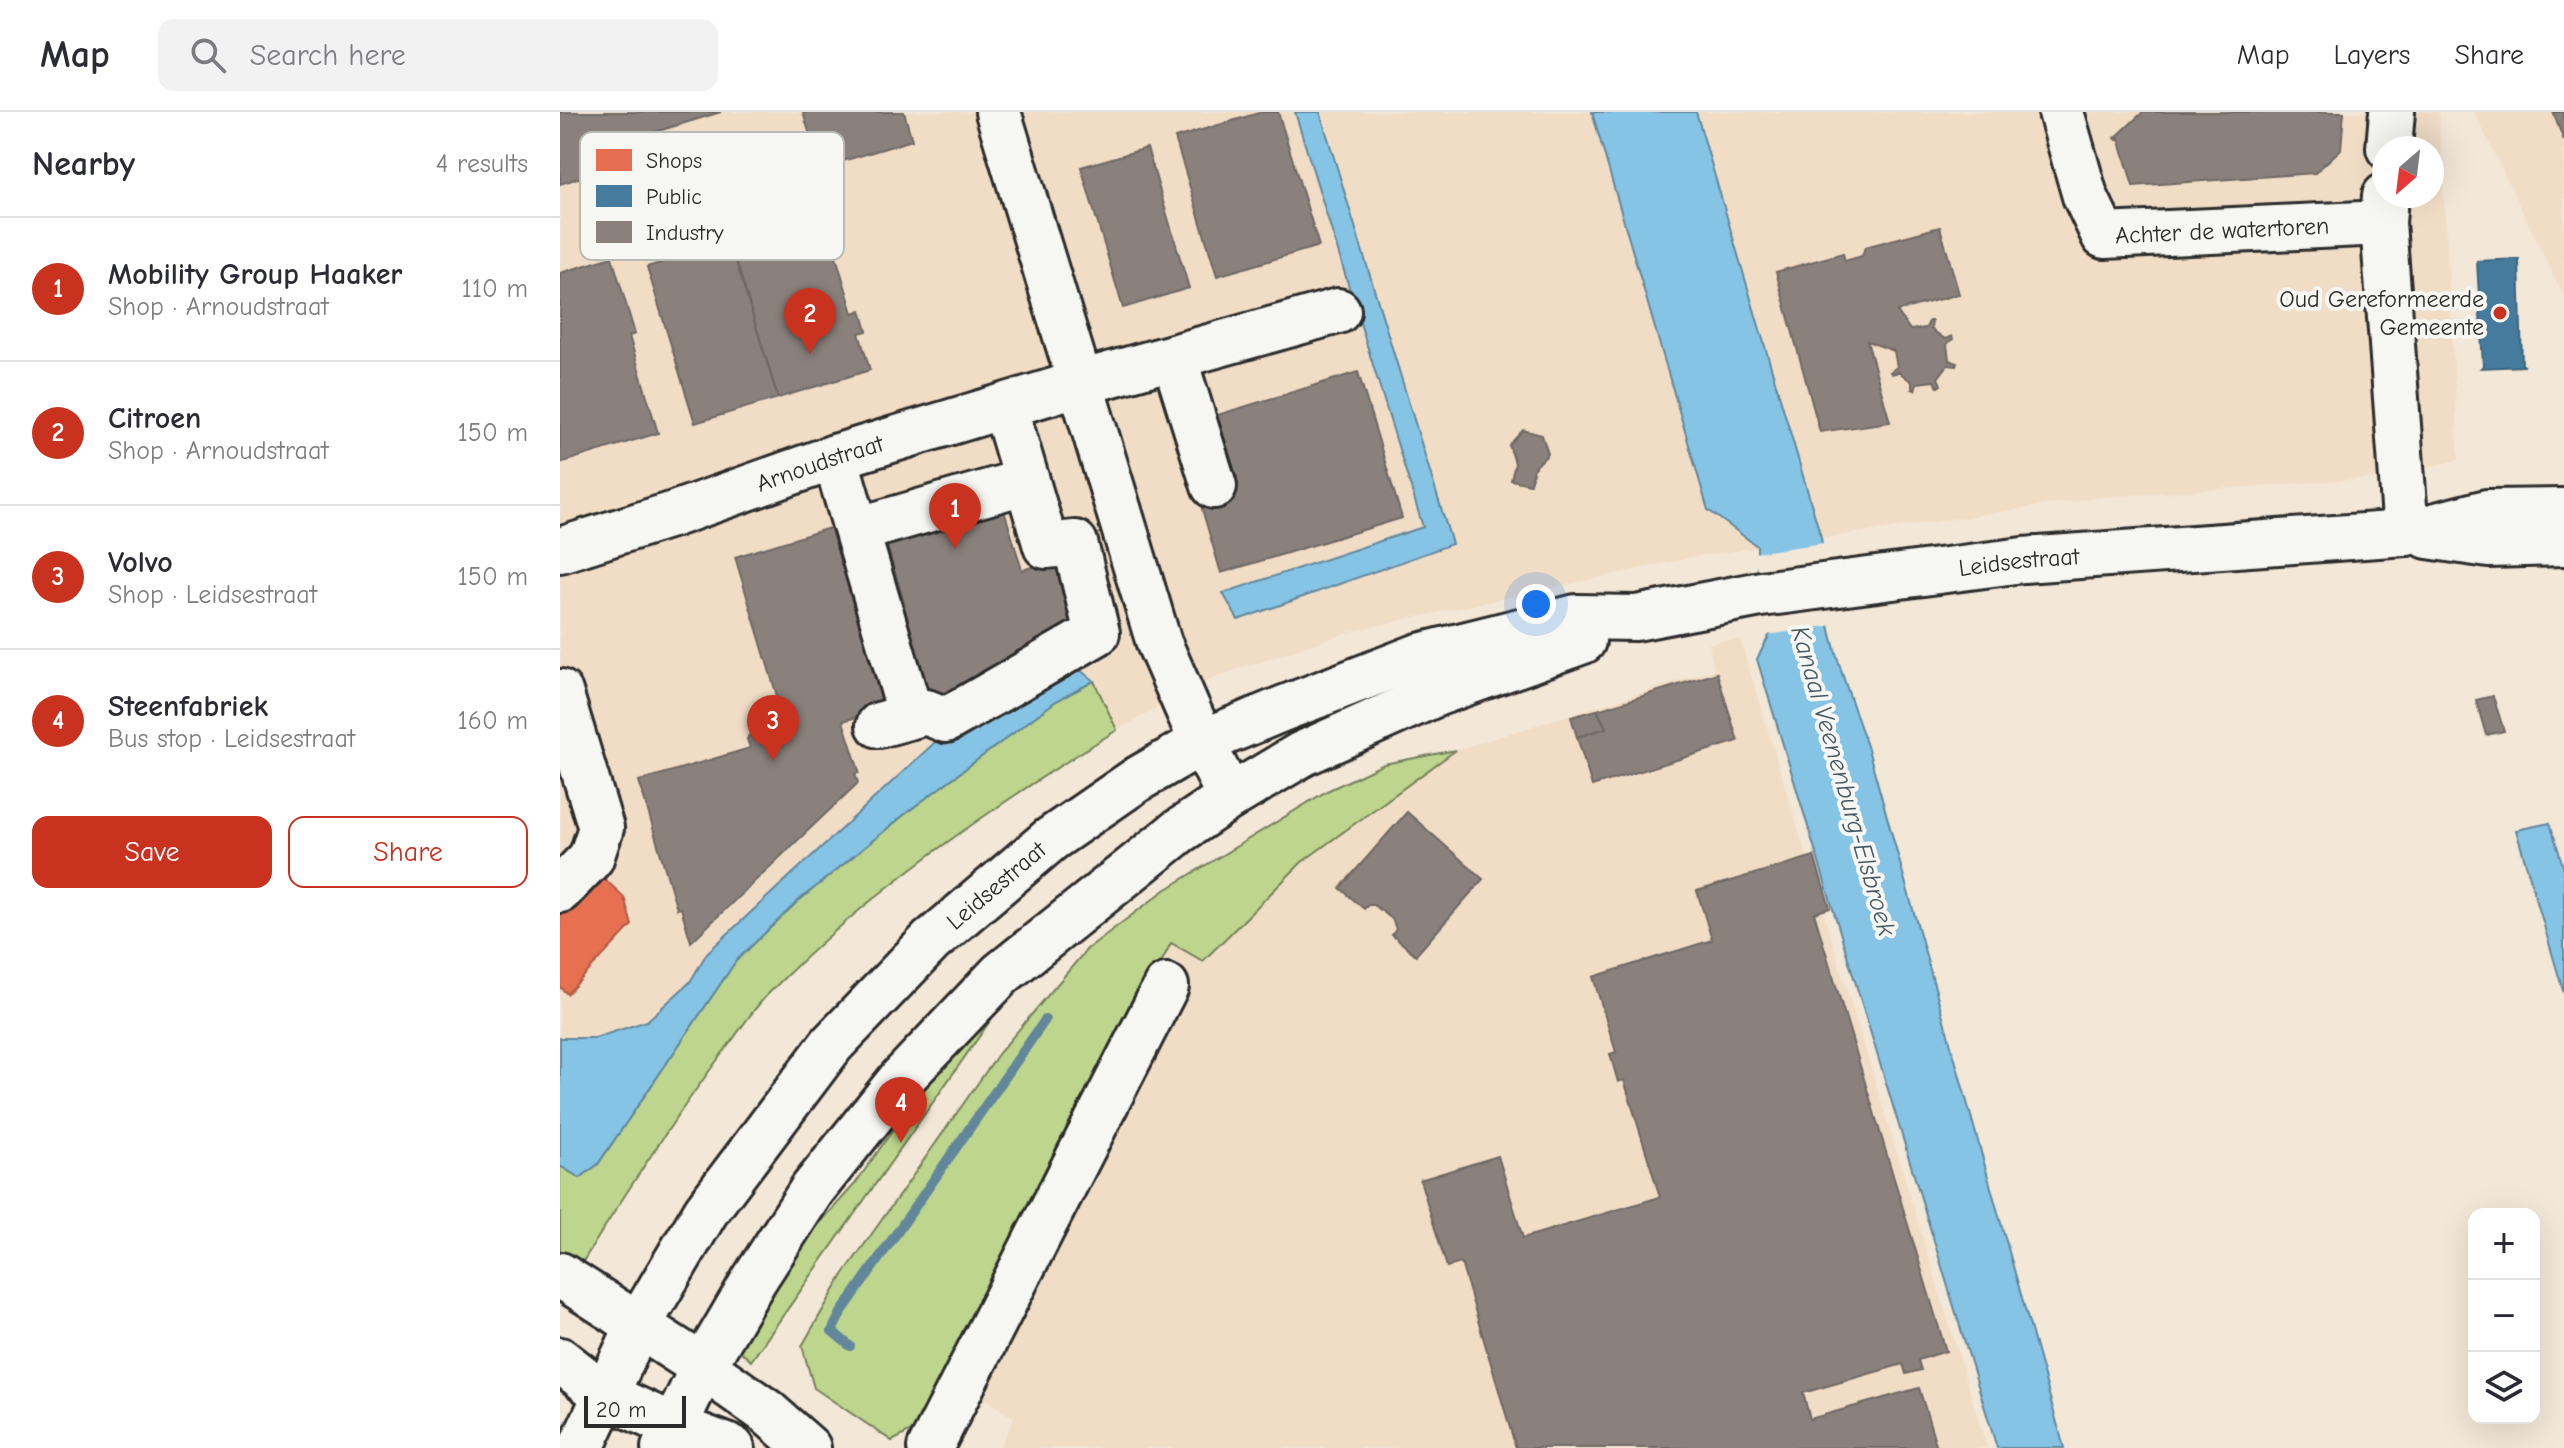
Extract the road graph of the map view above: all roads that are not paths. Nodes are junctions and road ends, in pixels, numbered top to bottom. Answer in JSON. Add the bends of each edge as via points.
{"nodes":[{"id":1,"x":998,"y":112,"type":"edge"},
{"id":2,"x":2061,"y":112,"type":"edge"},
{"id":3,"x":2392,"y":112,"type":"edge"},
{"id":4,"x":2390,"y":136,"type":"edge"},
{"id":5,"x":2384,"y":209,"type":"edge"},
{"id":6,"x":1338,"y":311,"type":"dead end"},
{"id":7,"x":1174,"y":357,"type":"junction"},
{"id":8,"x":1080,"y":383,"type":"junction"},
{"id":9,"x":1005,"y":407,"type":"junction"},
{"id":10,"x":835,"y":457,"type":"junction"},
{"id":11,"x":1027,"y":481,"type":"junction"},
{"id":12,"x":1214,"y":486,"type":"dead end"},
{"id":13,"x":2564,"y":511,"type":"edge"},
{"id":14,"x":857,"y":530,"type":"junction"},
{"id":15,"x":2406,"y":533,"type":"junction"},
{"id":16,"x":2564,"y":543,"type":"edge"},
{"id":17,"x":560,"y":550,"type":"edge"},
{"id":18,"x":1636,"y":618,"type":"junction"},
{"id":19,"x":560,"y":692,"type":"edge"},
{"id":20,"x":1202,"y":742,"type":"junction"},
{"id":21,"x":575,"y":776,"type":"edge"},
{"id":22,"x":1230,"y":797,"type":"junction"},
{"id":23,"x":560,"y":890,"type":"edge"},
{"id":24,"x":1166,"y":986,"type":"dead end"},
{"id":25,"x":560,"y":1275,"type":"edge"},
{"id":26,"x":638,"y":1326,"type":"junction"},
{"id":27,"x":560,"y":1360,"type":"edge"},
{"id":28,"x":703,"y":1367,"type":"junction"},
{"id":29,"x":605,"y":1395,"type":"junction"},
{"id":30,"x":668,"y":1437,"type":"edge"},
{"id":31,"x":581,"y":1448,"type":"edge"},
{"id":32,"x":732,"y":1448,"type":"edge"},
{"id":33,"x":808,"y":1448,"type":"edge"},
{"id":34,"x":930,"y":1448,"type":"edge"}],
"edges":[{"from":1,"to":8,"type":"main road"},
{"from":2,"to":5,"type":"main road","name":"Achter de watertoren","via":[[2085,196],[2104,236]]},
{"from":3,"to":4,"type":"main road"},
{"from":5,"to":15,"type":"main road","name":"Achter de watertoren"},
{"from":6,"to":7,"type":"main road","name":"Arnoudstraat"},
{"from":7,"to":8,"type":"main road","name":"Arnoudstraat"},
{"from":7,"to":12,"type":"main road"},
{"from":8,"to":9,"type":"main road","name":"Arnoudstraat"},
{"from":8,"to":20,"type":"main road","via":[[1159,643]]},
{"from":9,"to":10,"type":"main road","name":"Arnoudstraat"},
{"from":9,"to":11,"type":"main road"},
{"from":10,"to":14,"type":"main road"},
{"from":10,"to":17,"type":"main road","name":"Arnoudstraat"},
{"from":11,"to":14,"type":"main road"},
{"from":11,"to":14,"type":"main road","via":[[1046,546],[1075,543],[1097,633],[946,720],[926,712],[895,720]]},
{"from":13,"to":15,"type":"main road","name":"Leidsestraat","via":[[2487,512]]},
{"from":15,"to":16,"type":"main road","name":"Leidsestraat","via":[[2489,545]]},
{"from":15,"to":18,"type":"main road","name":"Leidsestraat","via":[[2023,560],[1761,594]]},
{"from":18,"to":20,"type":"main road","name":"Leidsestraat","via":[[1576,617],[1419,656]]},
{"from":18,"to":22,"type":"main road","name":"Leidsestraat","via":[[1438,693],[1302,754]]},
{"from":19,"to":21,"type":"main road"},
{"from":20,"to":22,"type":"main road"},
{"from":20,"to":26,"type":"main road","name":"Leidsestraat","via":[[1051,839],[898,975],[832,1044],[737,1168]]},
{"from":21,"to":23,"type":"main road","via":[[601,828],[591,858]]},
{"from":22,"to":28,"type":"main road","name":"Leidsestraat","via":[[1178,832],[1001,974],[901,1079],[812,1190]]},
{"from":24,"to":34,"type":"main road"},
{"from":25,"to":26,"type":"main road"},
{"from":26,"to":28,"type":"main road"},
{"from":26,"to":29,"type":"main road","name":"Leidsestraat"},
{"from":27,"to":29,"type":"main road"},
{"from":28,"to":30,"type":"main road","name":"Leidsestraat"},
{"from":28,"to":33,"type":"main road"},
{"from":29,"to":30,"type":"main road"},
{"from":29,"to":31,"type":"main road","name":"Leidsestraat"},
{"from":30,"to":32,"type":"main road"}]}
